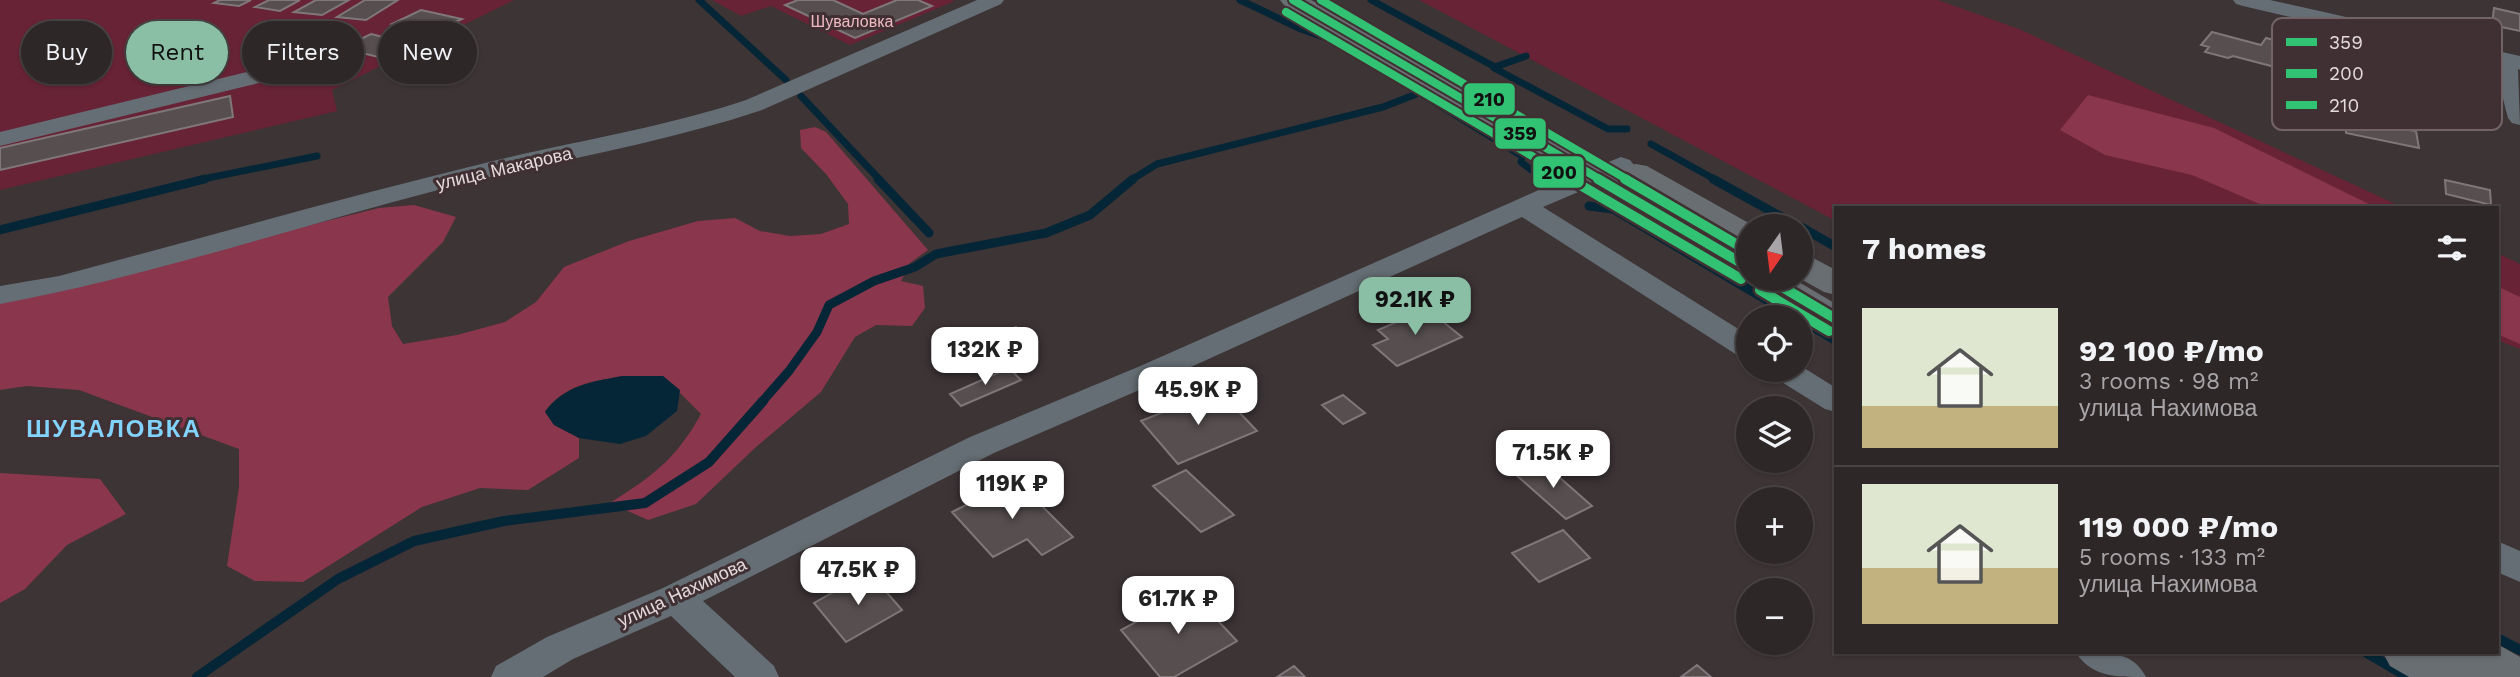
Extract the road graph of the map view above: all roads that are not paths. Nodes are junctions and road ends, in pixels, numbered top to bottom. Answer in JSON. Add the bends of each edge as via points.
{"nodes":[{"id":1,"x":994,"y":0,"type":"edge"},
{"id":2,"x":1293,"y":0,"type":"edge"},
{"id":3,"x":1332,"y":0,"type":"edge"},
{"id":4,"x":2243,"y":0,"type":"edge"},
{"id":5,"x":2322,"y":18,"type":"edge"},
{"id":6,"x":2512,"y":61,"type":"edge"},
{"id":7,"x":242,"y":80,"type":"edge"},
{"id":8,"x":2520,"y":118,"type":"edge"},
{"id":9,"x":0,"y":139,"type":"edge"},
{"id":10,"x":1606,"y":170,"type":"junction"},
{"id":11,"x":1525,"y":207,"type":"junction"},
{"id":12,"x":1736,"y":230,"type":"edge"},
{"id":13,"x":1736,"y":259,"type":"edge"},
{"id":14,"x":1813,"y":272,"type":"edge"},
{"id":15,"x":1834,"y":284,"type":"edge"},
{"id":16,"x":1789,"y":291,"type":"edge"},
{"id":17,"x":0,"y":295,"type":"edge"},
{"id":18,"x":1834,"y":318,"type":"edge"},
{"id":19,"x":1736,"y":340,"type":"edge"},
{"id":20,"x":1804,"y":382,"type":"edge"},
{"id":21,"x":1834,"y":401,"type":"edge"},
{"id":22,"x":2499,"y":555,"type":"edge"},
{"id":23,"x":2520,"y":569,"type":"edge"},
{"id":24,"x":676,"y":598,"type":"junction"},
{"id":25,"x":2096,"y":654,"type":"edge"},
{"id":26,"x":2409,"y":654,"type":"edge"},
{"id":27,"x":2474,"y":654,"type":"edge"},
{"id":28,"x":510,"y":677,"type":"edge"},
{"id":29,"x":760,"y":677,"type":"edge"},
{"id":30,"x":2127,"y":677,"type":"edge"},
{"id":31,"x":2449,"y":677,"type":"edge"},
{"id":32,"x":2514,"y":677,"type":"edge"}],
"edges":[{"from":1,"to":17,"type":"street","name":"улица Макарова","via":[[716,119],[491,169],[61,284]]},
{"from":2,"to":10,"type":"main road"},
{"from":3,"to":10,"type":"main road"},
{"from":4,"to":5,"type":"street"},
{"from":6,"to":8,"type":"street"},
{"from":7,"to":9,"type":"street"},
{"from":10,"to":11,"type":"street","name":"улица Нахимова"},
{"from":10,"to":12,"type":"main road"},
{"from":10,"to":13,"type":"main road"},
{"from":11,"to":19,"type":"street"},
{"from":11,"to":24,"type":"street","name":"улица Нахимова","via":[[982,445]]},
{"from":14,"to":15,"type":"main road"},
{"from":16,"to":18,"type":"main road"},
{"from":20,"to":21,"type":"street"},
{"from":22,"to":23,"type":"street"},
{"from":24,"to":28,"type":"street","name":"улица Нахимова","via":[[560,648]]},
{"from":24,"to":29,"type":"street"},
{"from":25,"to":30,"type":"street"},
{"from":26,"to":31,"type":"main road"},
{"from":27,"to":32,"type":"main road"}]}
